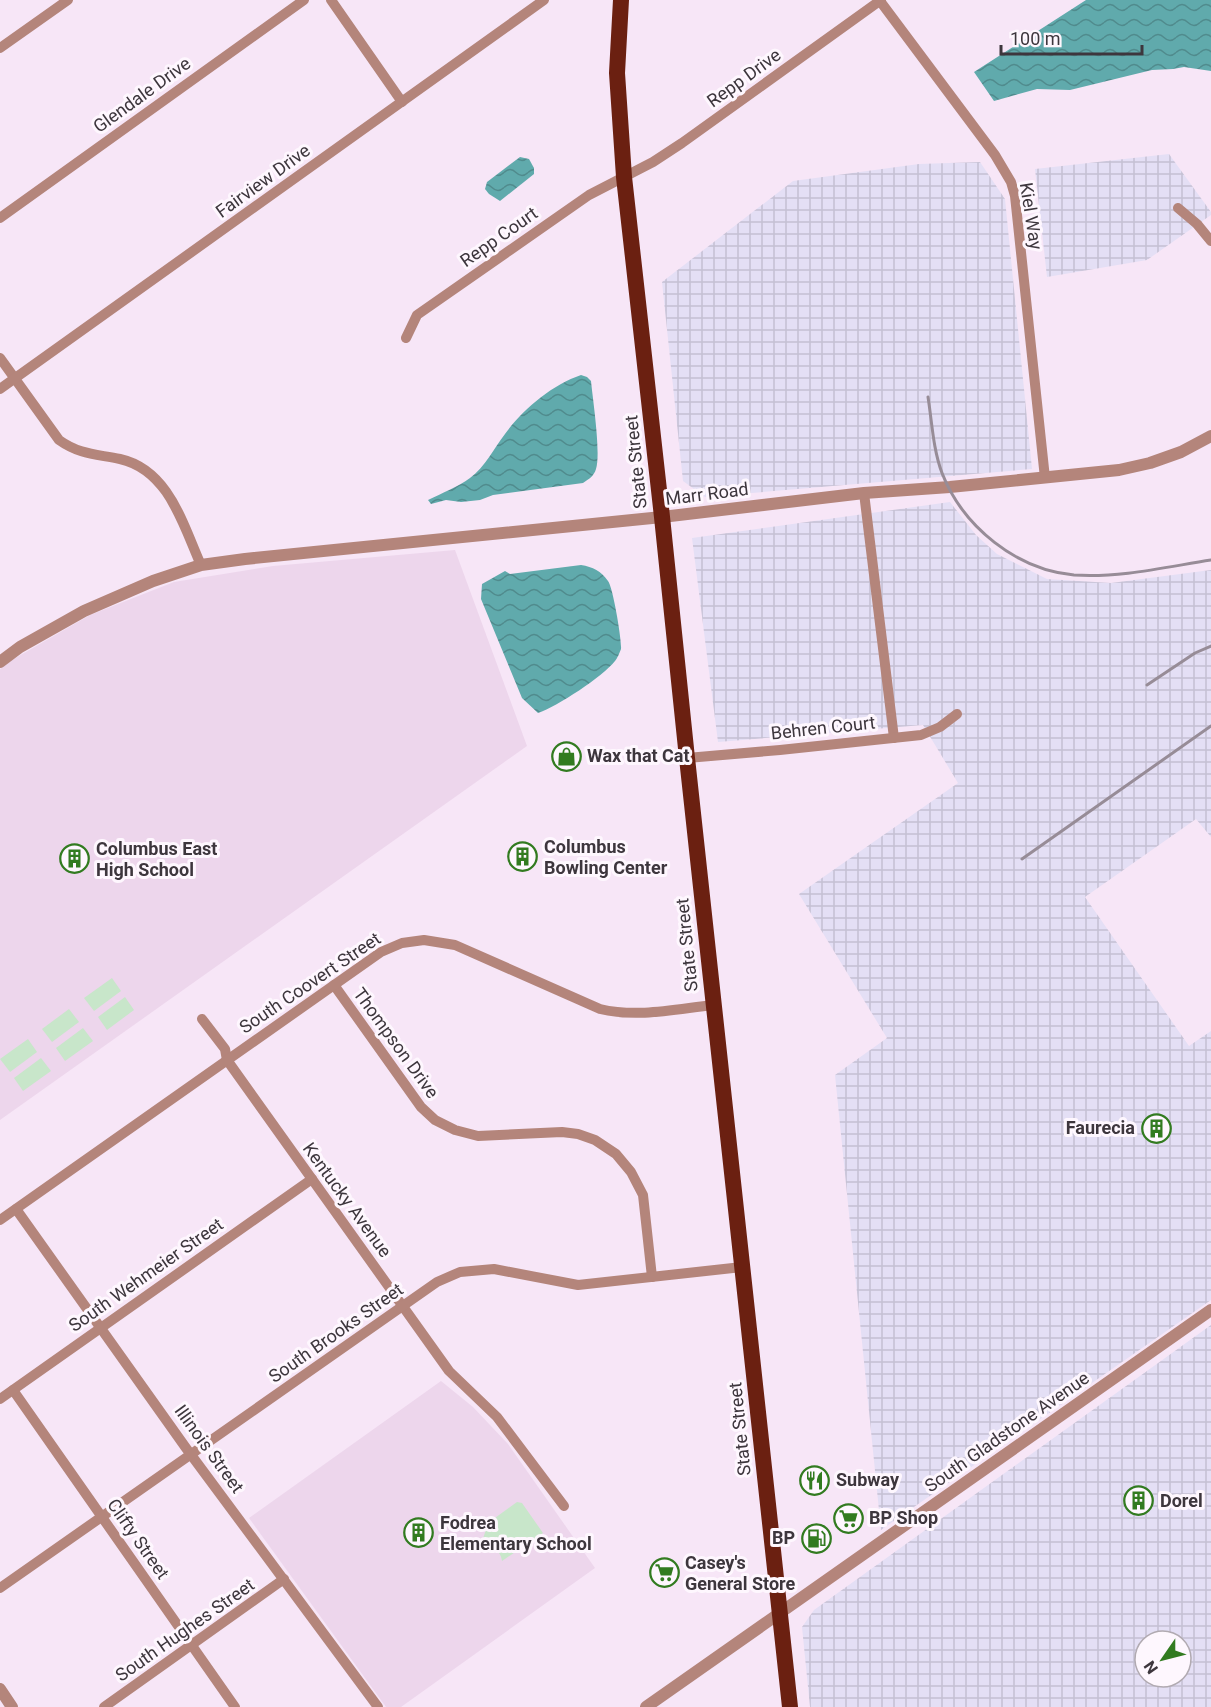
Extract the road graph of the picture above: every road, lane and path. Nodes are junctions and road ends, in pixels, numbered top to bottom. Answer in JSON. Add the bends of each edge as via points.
{"nodes":[{"id":1,"x":68,"y":0,"type":"edge"},
{"id":2,"x":304,"y":0,"type":"edge"},
{"id":3,"x":331,"y":0,"type":"edge"},
{"id":4,"x":544,"y":0,"type":"edge"},
{"id":5,"x":621,"y":0,"type":"edge"},
{"id":6,"x":880,"y":0,"type":"edge"},
{"id":7,"x":0,"y":48,"type":"edge"},
{"id":8,"x":402,"y":102,"type":"junction"},
{"id":9,"x":624,"y":177,"type":"junction"},
{"id":10,"x":1178,"y":208,"type":"dead end"},
{"id":11,"x":0,"y":218,"type":"edge"},
{"id":12,"x":1211,"y":241,"type":"edge"},
{"id":13,"x":406,"y":338,"type":"dead end"},
{"id":14,"x":0,"y":358,"type":"edge"},
{"id":15,"x":14,"y":379,"type":"junction"},
{"id":16,"x":0,"y":389,"type":"edge"},
{"id":17,"x":1211,"y":436,"type":"edge"},
{"id":18,"x":1044,"y":478,"type":"junction"},
{"id":19,"x":864,"y":493,"type":"junction"},
{"id":20,"x":662,"y":517,"type":"junction"},
{"id":21,"x":201,"y":565,"type":"junction"},
{"id":22,"x":0,"y":662,"type":"edge"},
{"id":23,"x":957,"y":714,"type":"dead end"},
{"id":24,"x":894,"y":738,"type":"junction"},
{"id":25,"x":687,"y":758,"type":"junction"},
{"id":26,"x":334,"y":985,"type":"junction"},
{"id":27,"x":713,"y":1005,"type":"junction"},
{"id":28,"x":202,"y":1019,"type":"dead end"},
{"id":29,"x":227,"y":1059,"type":"junction"},
{"id":30,"x":312,"y":1179,"type":"junction"},
{"id":31,"x":16,"y":1209,"type":"junction"},
{"id":32,"x":0,"y":1220,"type":"edge"},
{"id":33,"x":742,"y":1267,"type":"junction"},
{"id":34,"x":652,"y":1277,"type":"junction"},
{"id":35,"x":404,"y":1306,"type":"junction"},
{"id":36,"x":1211,"y":1310,"type":"edge"},
{"id":37,"x":101,"y":1327,"type":"junction"},
{"id":38,"x":13,"y":1389,"type":"junction"},
{"id":39,"x":0,"y":1399,"type":"edge"},
{"id":40,"x":191,"y":1454,"type":"junction"},
{"id":41,"x":564,"y":1506,"type":"dead end"},
{"id":42,"x":102,"y":1517,"type":"junction"},
{"id":43,"x":284,"y":1579,"type":"junction"},
{"id":44,"x":0,"y":1588,"type":"edge"},
{"id":45,"x":781,"y":1613,"type":"junction"},
{"id":46,"x":192,"y":1645,"type":"junction"},
{"id":47,"x":0,"y":1689,"type":"edge"},
{"id":48,"x":376,"y":1706,"type":"edge"},
{"id":49,"x":12,"y":1707,"type":"edge"},
{"id":50,"x":104,"y":1707,"type":"edge"},
{"id":51,"x":235,"y":1707,"type":"edge"},
{"id":52,"x":646,"y":1707,"type":"edge"},
{"id":53,"x":790,"y":1707,"type":"edge"}],
"edges":[{"from":1,"to":7,"type":"street"},
{"from":2,"to":11,"type":"street","name":"Glendale Drive"},
{"from":3,"to":8,"type":"street"},
{"from":4,"to":8,"type":"street","name":"Fairview Drive"},
{"from":5,"to":9,"type":"highway","name":"State Street","via":[[617,73]]},
{"from":6,"to":9,"type":"street","name":"Repp Drive","via":[[682,143]]},
{"from":6,"to":18,"type":"street","name":"Kiel Way","via":[[1011,182]]},
{"from":8,"to":15,"type":"street","name":"Fairview Drive"},
{"from":9,"to":13,"type":"street","name":"Repp Court","via":[[589,195],[417,315]]},
{"from":9,"to":20,"type":"highway","name":"State Street"},
{"from":10,"to":12,"type":"street"},
{"from":14,"to":15,"type":"street"},
{"from":15,"to":16,"type":"street","name":"Fairview Drive"},
{"from":15,"to":21,"type":"street","via":[[52,432],[70,448],[122,460],[158,481],[171,498]]},
{"from":17,"to":18,"type":"street","name":"Marr Road","via":[[1150,463]]},
{"from":18,"to":19,"type":"street","name":"Marr Road"},
{"from":19,"to":20,"type":"street","name":"Marr Road"},
{"from":19,"to":24,"type":"street"},
{"from":20,"to":21,"type":"street","name":"Marr Road"},
{"from":20,"to":25,"type":"highway","name":"State Street"},
{"from":21,"to":22,"type":"street","name":"Marr Road","via":[[84,611]]},
{"from":23,"to":24,"type":"street","name":"Behren Court","via":[[921,735]]},
{"from":24,"to":25,"type":"street","name":"Behren Court"},
{"from":25,"to":27,"type":"highway","name":"State Street"},
{"from":26,"to":27,"type":"street","name":"South Coovert Street","via":[[381,952],[402,943],[424,940],[455,945],[616,1013]]},
{"from":26,"to":29,"type":"street","name":"South Coovert Street"},
{"from":26,"to":34,"type":"street","name":"Thompson Drive","via":[[421,1107],[435,1120],[478,1136],[578,1134],[616,1154],[643,1195]]},
{"from":27,"to":33,"type":"highway","name":"State Street"},
{"from":28,"to":29,"type":"street","name":"Kentucky Avenue","via":[[225,1049]]},
{"from":29,"to":30,"type":"street","name":"Kentucky Avenue"},
{"from":29,"to":31,"type":"street","name":"South Coovert Street"},
{"from":30,"to":35,"type":"street","name":"Kentucky Avenue"},
{"from":30,"to":37,"type":"street","name":"South Wehmeier Street"},
{"from":31,"to":32,"type":"street","name":"South Coovert Street"},
{"from":31,"to":37,"type":"street","name":"Illinois Street"},
{"from":33,"to":34,"type":"street","name":"South Brooks Street"},
{"from":33,"to":45,"type":"highway","name":"State Street"},
{"from":34,"to":35,"type":"street","name":"South Brooks Street","via":[[578,1285],[494,1269],[460,1272],[437,1282]]},
{"from":35,"to":40,"type":"street","name":"South Brooks Street"},
{"from":35,"to":41,"type":"street","name":"Kentucky Avenue","via":[[449,1371],[497,1417]]},
{"from":36,"to":45,"type":"street","name":"South Gladstone Avenue"},
{"from":37,"to":38,"type":"street","name":"South Wehmeier Street"},
{"from":37,"to":40,"type":"street","name":"Illinois Street"},
{"from":38,"to":39,"type":"street","name":"South Wehmeier Street"},
{"from":38,"to":42,"type":"street","name":"Clifty Street"},
{"from":40,"to":42,"type":"street","name":"South Brooks Street"},
{"from":40,"to":43,"type":"street","name":"Illinois Street"},
{"from":42,"to":44,"type":"street","name":"South Brooks Street"},
{"from":42,"to":46,"type":"street","name":"Clifty Street"},
{"from":43,"to":46,"type":"street","name":"South Hughes Street"},
{"from":43,"to":48,"type":"street","name":"Illinois Street"},
{"from":45,"to":52,"type":"street","name":"South Gladstone Avenue"},
{"from":45,"to":53,"type":"highway","name":"State Street"},
{"from":46,"to":50,"type":"street","name":"South Hughes Street"},
{"from":46,"to":51,"type":"street","name":"Clifty Street"},
{"from":47,"to":49,"type":"street"}]}
